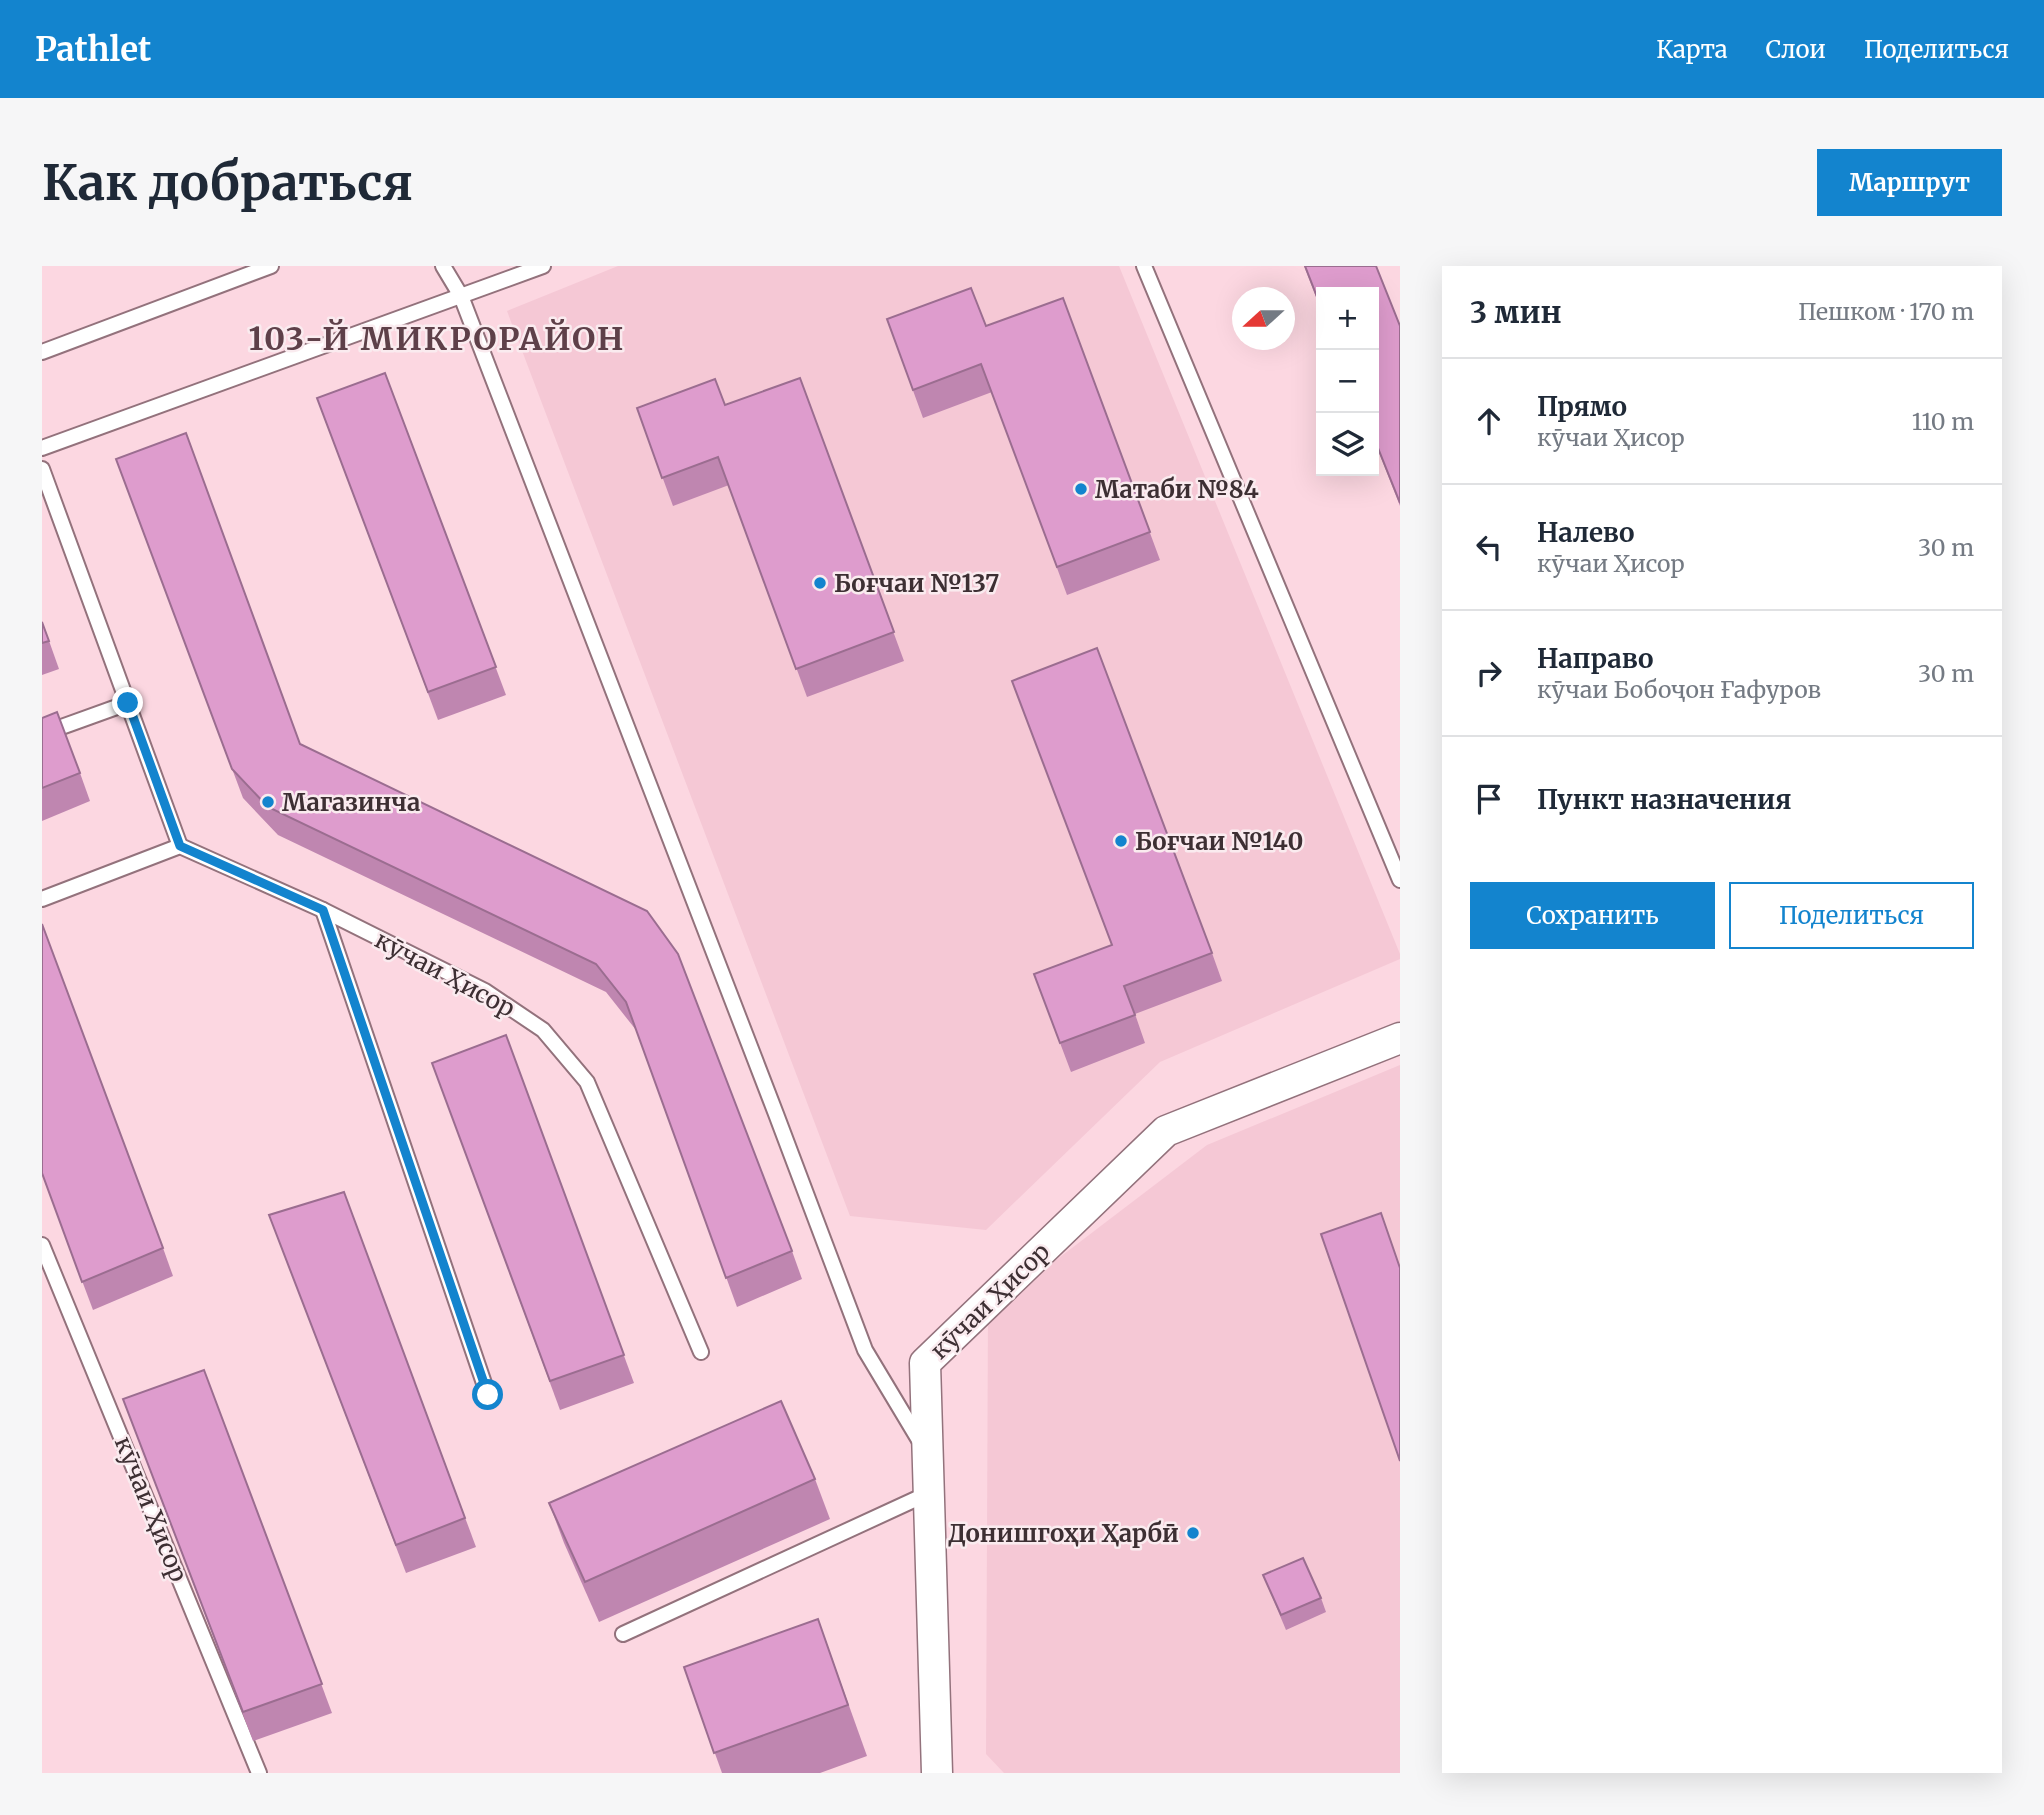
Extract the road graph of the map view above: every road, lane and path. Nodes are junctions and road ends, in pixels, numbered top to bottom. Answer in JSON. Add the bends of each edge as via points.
{"nodes":[{"id":1,"x":271,"y":266,"type":"edge"},
{"id":2,"x":443,"y":266,"type":"edge"},
{"id":3,"x":544,"y":266,"type":"edge"},
{"id":4,"x":1144,"y":266,"type":"edge"},
{"id":5,"x":460,"y":296,"type":"junction"},
{"id":6,"x":42,"y":352,"type":"edge"},
{"id":7,"x":42,"y":448,"type":"edge"},
{"id":8,"x":42,"y":469,"type":"edge"},
{"id":9,"x":128,"y":703,"type":"junction"},
{"id":10,"x":42,"y":734,"type":"edge"},
{"id":11,"x":180,"y":846,"type":"junction"},
{"id":12,"x":1400,"y":880,"type":"edge"},
{"id":13,"x":42,"y":899,"type":"edge"},
{"id":14,"x":323,"y":910,"type":"junction"},
{"id":15,"x":1400,"y":1038,"type":"edge"},
{"id":16,"x":42,"y":1245,"type":"edge"},
{"id":17,"x":701,"y":1352,"type":"dead end"},
{"id":18,"x":488,"y":1395,"type":"dead end"},
{"id":19,"x":928,"y":1455,"type":"junction"},
{"id":20,"x":929,"y":1493,"type":"junction"},
{"id":21,"x":623,"y":1634,"type":"dead end"},
{"id":22,"x":934,"y":1772,"type":"edge"},
{"id":23,"x":259,"y":1773,"type":"edge"}],
"edges":[{"from":1,"to":6,"type":"lane"},
{"from":2,"to":5,"type":"lane"},
{"from":3,"to":5,"type":"lane"},
{"from":4,"to":12,"type":"lane"},
{"from":5,"to":7,"type":"lane"},
{"from":5,"to":19,"type":"lane","via":[[864,1350]]},
{"from":8,"to":9,"type":"lane"},
{"from":9,"to":10,"type":"lane"},
{"from":9,"to":11,"type":"lane"},
{"from":11,"to":13,"type":"lane"},
{"from":11,"to":14,"type":"lane","name":"кӯчаи Ҳисор"},
{"from":14,"to":17,"type":"lane","name":"кӯчаи Ҳисор","via":[[485,991],[543,1030],[587,1082]]},
{"from":14,"to":18,"type":"lane","name":"кӯчаи Ҳисор"},
{"from":15,"to":19,"type":"street","name":"кӯчаи Ҳисор","via":[[1166,1131],[925,1363]]},
{"from":16,"to":23,"type":"lane","name":"кӯчаи Ҳисор"},
{"from":19,"to":20,"type":"street","name":"кӯчаи Ҳисор"},
{"from":20,"to":21,"type":"lane"},
{"from":20,"to":22,"type":"street","name":"кӯчаи Ҳисор"}]}
